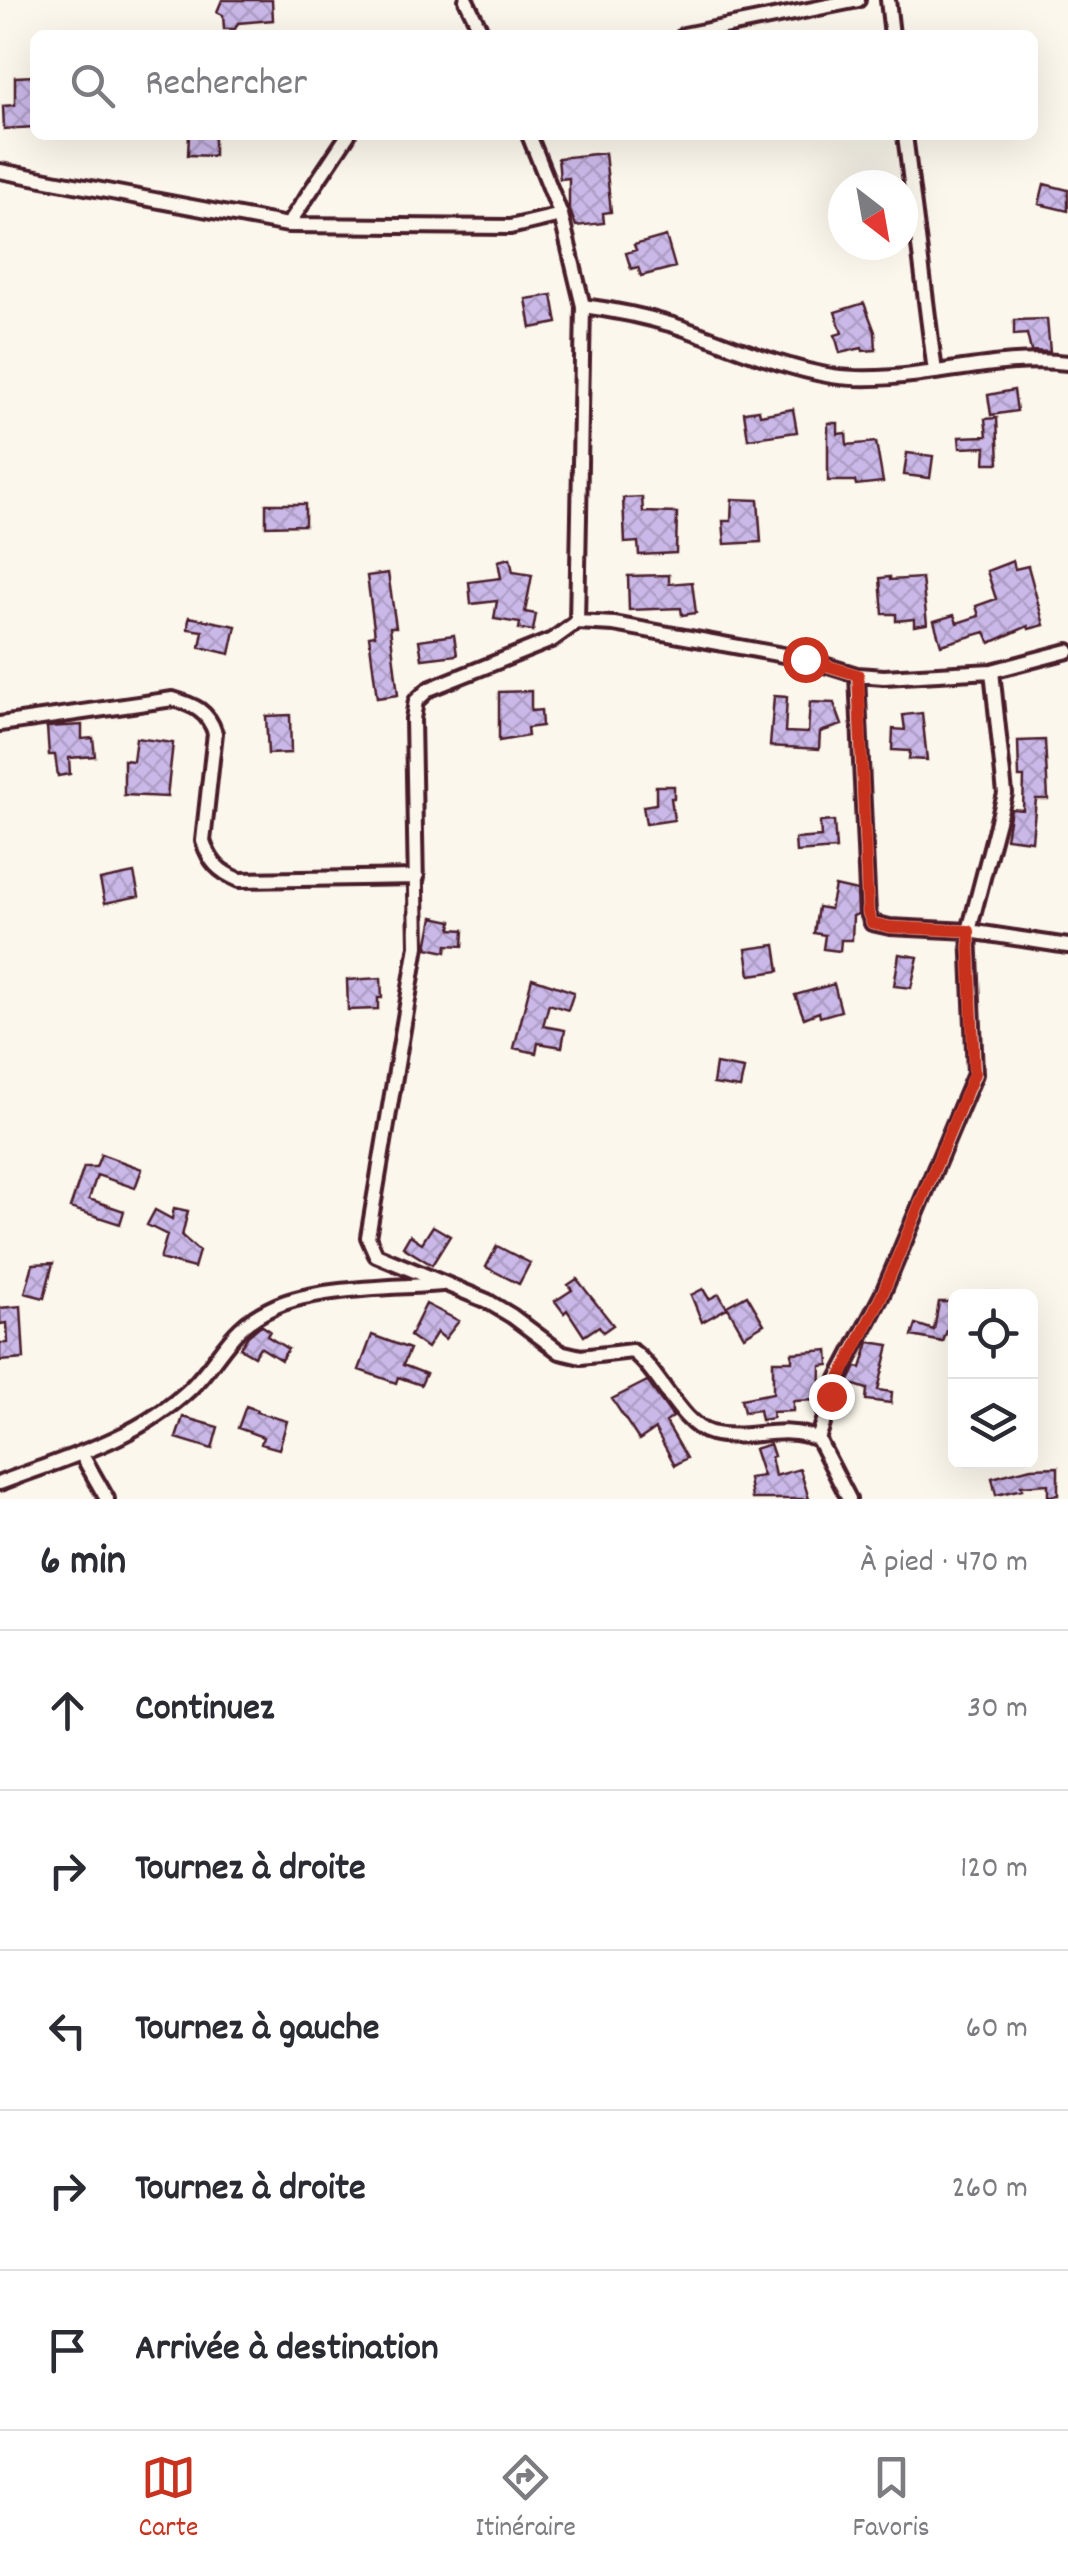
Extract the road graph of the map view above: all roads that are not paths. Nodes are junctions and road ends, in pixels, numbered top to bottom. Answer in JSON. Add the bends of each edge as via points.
{"nodes":[{"id":1,"x":466,"y":0,"type":"edge"},
{"id":2,"x":858,"y":0,"type":"edge"},
{"id":3,"x":888,"y":0,"type":"edge"},
{"id":4,"x":481,"y":30,"type":"edge"},
{"id":5,"x":709,"y":30,"type":"edge"},
{"id":6,"x":891,"y":30,"type":"edge"},
{"id":7,"x":345,"y":140,"type":"edge"},
{"id":8,"x":531,"y":140,"type":"edge"},
{"id":9,"x":906,"y":140,"type":"edge"},
{"id":10,"x":0,"y":171,"type":"edge"},
{"id":11,"x":561,"y":216,"type":"junction"},
{"id":12,"x":288,"y":224,"type":"junction"},
{"id":13,"x":583,"y":306,"type":"junction"},
{"id":14,"x":1068,"y":363,"type":"edge"},
{"id":15,"x":935,"y":372,"type":"junction"},
{"id":16,"x":577,"y":622,"type":"junction"},
{"id":17,"x":1068,"y":651,"type":"edge"},
{"id":18,"x":992,"y":671,"type":"junction"},
{"id":19,"x":858,"y":675,"type":"junction"},
{"id":20,"x":0,"y":724,"type":"edge"},
{"id":21,"x":417,"y":878,"type":"junction"},
{"id":22,"x":969,"y":931,"type":"junction"},
{"id":23,"x":1068,"y":946,"type":"edge"},
{"id":24,"x":444,"y":1284,"type":"junction"},
{"id":25,"x":818,"y":1439,"type":"junction"},
{"id":26,"x":82,"y":1455,"type":"junction"},
{"id":27,"x":0,"y":1483,"type":"edge"},
{"id":28,"x":107,"y":1499,"type":"edge"},
{"id":29,"x":850,"y":1499,"type":"edge"}],
"edges":[{"from":1,"to":4,"type":"street"},
{"from":2,"to":5,"type":"street"},
{"from":3,"to":6,"type":"street"},
{"from":7,"to":12,"type":"street"},
{"from":8,"to":11,"type":"street"},
{"from":9,"to":15,"type":"street"},
{"from":10,"to":12,"type":"street"},
{"from":11,"to":12,"type":"street","via":[[510,227]]},
{"from":11,"to":13,"type":"street"},
{"from":13,"to":15,"type":"street","via":[[650,318],[830,376]]},
{"from":13,"to":16,"type":"street"},
{"from":14,"to":15,"type":"street"},
{"from":16,"to":19,"type":"street","via":[[805,659]]},
{"from":16,"to":21,"type":"street","via":[[552,640],[429,689],[416,701]]},
{"from":17,"to":18,"type":"street"},
{"from":18,"to":19,"type":"street"},
{"from":18,"to":22,"type":"street","via":[[1005,794]]},
{"from":19,"to":22,"type":"street","via":[[872,923]]},
{"from":20,"to":21,"type":"street","via":[[173,699],[194,705],[215,733],[203,840],[220,872],[239,880]]},
{"from":21,"to":24,"type":"street","via":[[417,946],[368,1238],[376,1254]]},
{"from":22,"to":23,"type":"street"},
{"from":22,"to":25,"type":"street","via":[[974,1074]]},
{"from":24,"to":25,"type":"street","via":[[512,1316],[560,1352],[582,1357],[632,1351],[692,1423],[710,1433],[791,1431]]},
{"from":24,"to":26,"type":"street","via":[[280,1304],[245,1321],[190,1389],[146,1422]]},
{"from":25,"to":29,"type":"street"},
{"from":26,"to":27,"type":"street"},
{"from":26,"to":28,"type":"street"}]}
